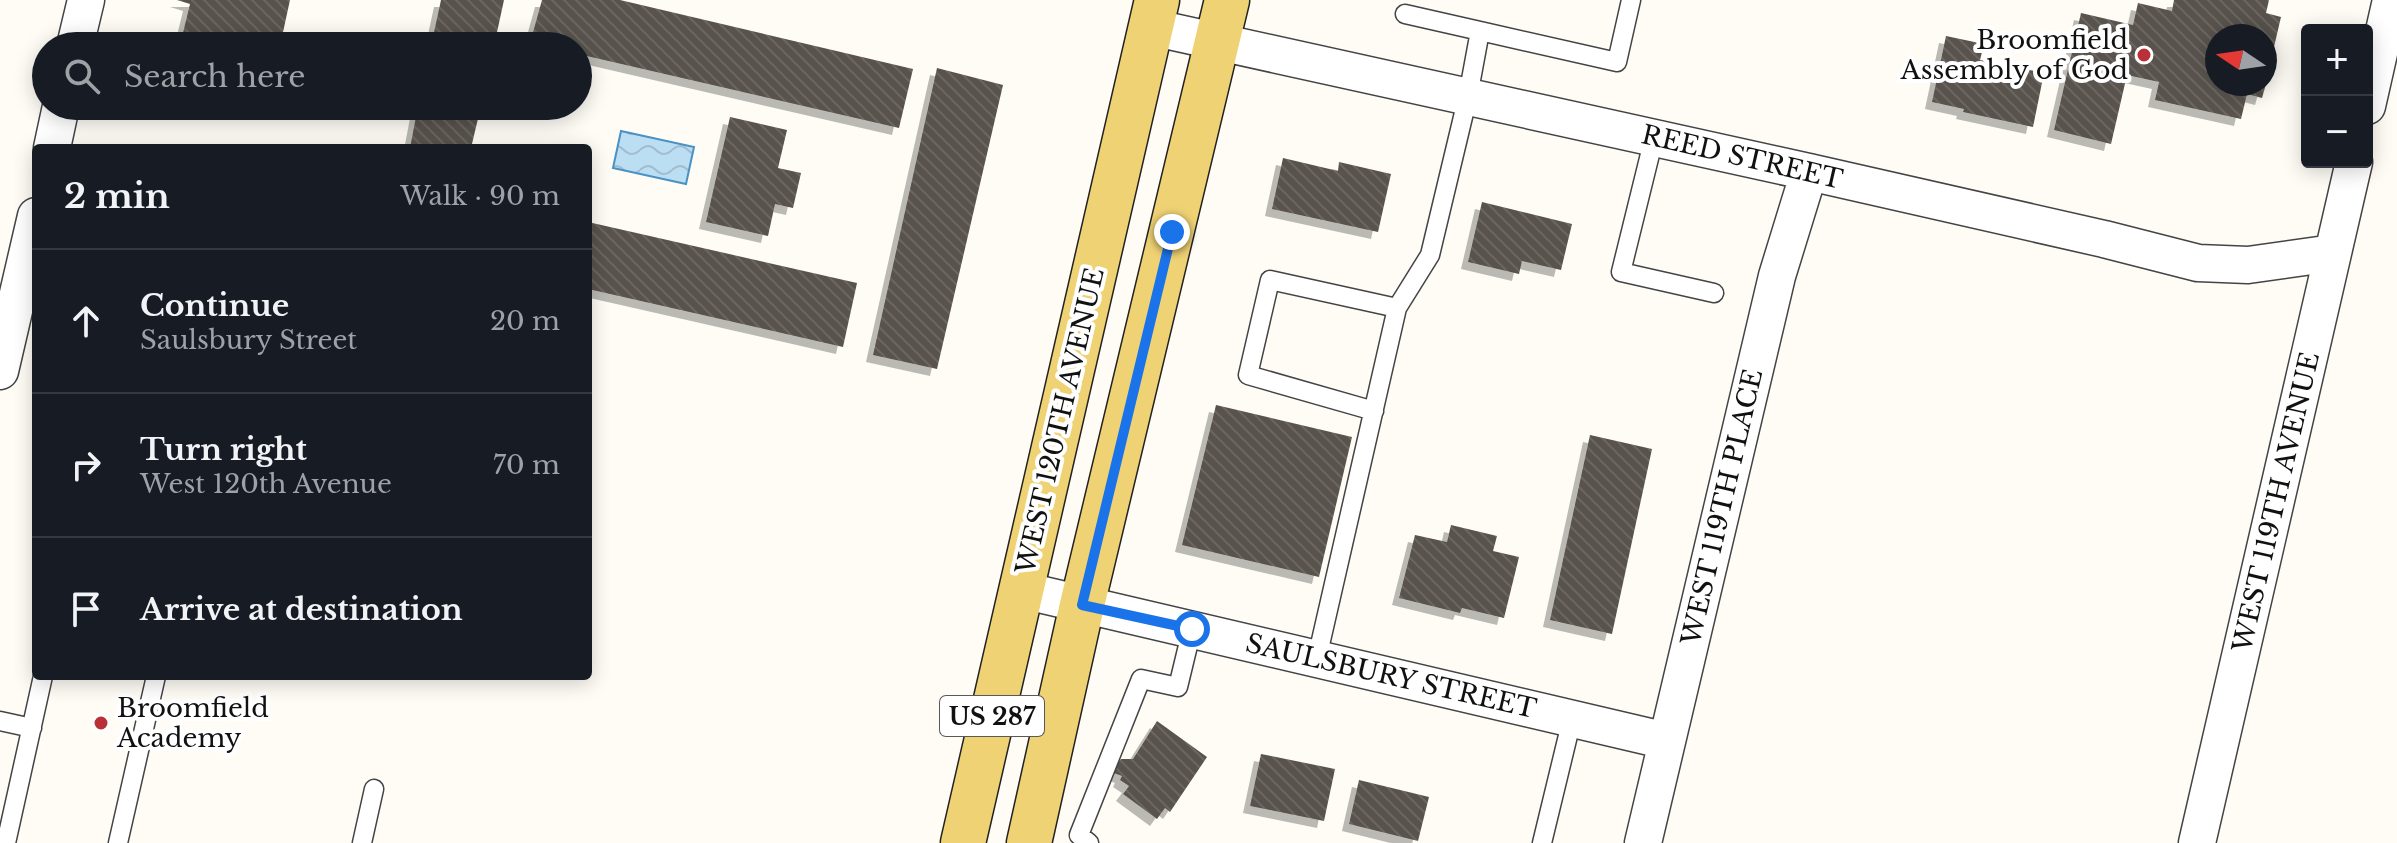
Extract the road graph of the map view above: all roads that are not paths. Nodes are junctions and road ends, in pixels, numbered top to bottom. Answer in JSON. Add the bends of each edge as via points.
{"nodes":[{"id":1,"x":86,"y":0,"type":"edge"},
{"id":2,"x":1631,"y":0,"type":"edge"},
{"id":3,"x":2391,"y":0,"type":"edge"},
{"id":4,"x":1154,"y":13,"type":"edge"},
{"id":5,"x":1405,"y":14,"type":"dead end"},
{"id":6,"x":1222,"y":20,"type":"edge"},
{"id":7,"x":1480,"y":31,"type":"junction"},
{"id":8,"x":78,"y":32,"type":"edge"},
{"id":9,"x":1468,"y":96,"type":"junction"},
{"id":10,"x":2369,"y":96,"type":"edge"},
{"id":11,"x":58,"y":120,"type":"edge"},
{"id":12,"x":1654,"y":138,"type":"junction"},
{"id":13,"x":53,"y":144,"type":"edge"},
{"id":14,"x":2353,"y":168,"type":"edge"},
{"id":15,"x":1809,"y":172,"type":"junction"},
{"id":16,"x":22,"y":230,"type":"edge"},
{"id":17,"x":2333,"y":253,"type":"junction"},
{"id":18,"x":1714,"y":293,"type":"dead end"},
{"id":19,"x":1397,"y":308,"type":"junction"},
{"id":20,"x":0,"y":371,"type":"edge"},
{"id":21,"x":1374,"y":411,"type":"junction"},
{"id":22,"x":1022,"y":590,"type":"junction"},
{"id":23,"x":1082,"y":605,"type":"junction"},
{"id":24,"x":1192,"y":629,"type":"junction"},
{"id":25,"x":1317,"y":658,"type":"junction"},
{"id":26,"x":42,"y":680,"type":"edge"},
{"id":27,"x":155,"y":680,"type":"edge"},
{"id":28,"x":1572,"y":719,"type":"junction"},
{"id":29,"x":0,"y":721,"type":"edge"},
{"id":30,"x":32,"y":728,"type":"junction"},
{"id":31,"x":1667,"y":741,"type":"junction"},
{"id":32,"x":374,"y":789,"type":"dead end"},
{"id":33,"x":6,"y":843,"type":"edge"},
{"id":34,"x":118,"y":843,"type":"edge"},
{"id":35,"x":362,"y":843,"type":"edge"},
{"id":36,"x":963,"y":843,"type":"edge"},
{"id":37,"x":1029,"y":843,"type":"edge"},
{"id":38,"x":1089,"y":843,"type":"edge"},
{"id":39,"x":1542,"y":843,"type":"edge"},
{"id":40,"x":1643,"y":843,"type":"edge"},
{"id":41,"x":2197,"y":843,"type":"edge"}],
"edges":[{"from":1,"to":8,"type":"street"},
{"from":2,"to":7,"type":"lane","via":[[1617,62]]},
{"from":3,"to":10,"type":"street"},
{"from":4,"to":6,"type":"street","name":"REED STREET"},
{"from":4,"to":22,"type":"main road","name":"WEST 120TH AVENUE","number":"US 287"},
{"from":5,"to":7,"type":"lane"},
{"from":6,"to":9,"type":"street","name":"REED STREET"},
{"from":6,"to":23,"type":"main road","number":"US 287"},
{"from":7,"to":9,"type":"lane"},
{"from":9,"to":12,"type":"street","name":"REED STREET"},
{"from":9,"to":19,"type":"lane","via":[[1430,255]]},
{"from":11,"to":13,"type":"street"},
{"from":12,"to":15,"type":"street","name":"REED STREET"},
{"from":12,"to":18,"type":"lane","via":[[1621,272]]},
{"from":14,"to":17,"type":"street","name":"WEST 119TH AVENUE"},
{"from":15,"to":17,"type":"street","name":"REED STREET","via":[[2198,263],[2248,265]]},
{"from":15,"to":31,"type":"street","name":"WEST 119TH PLACE","via":[[1777,276]]},
{"from":16,"to":20,"type":"street"},
{"from":17,"to":41,"type":"street","name":"WEST 119TH AVENUE"},
{"from":19,"to":21,"type":"lane"},
{"from":19,"to":21,"type":"lane","via":[[1270,280],[1248,375]]},
{"from":21,"to":25,"type":"lane"},
{"from":22,"to":23,"type":"street","name":"SAULSBURY STREET"},
{"from":22,"to":36,"type":"main road","name":"WEST 120TH AVENUE","number":"US 287"},
{"from":23,"to":24,"type":"street","name":"SAULSBURY STREET"},
{"from":23,"to":37,"type":"main road","number":"US 287"},
{"from":24,"to":25,"type":"street","name":"SAULSBURY STREET"},
{"from":24,"to":38,"type":"lane","via":[[1178,687],[1141,679],[1079,835]]},
{"from":25,"to":28,"type":"street","name":"SAULSBURY STREET"},
{"from":26,"to":30,"type":"lane"},
{"from":27,"to":34,"type":"lane"},
{"from":28,"to":31,"type":"street","name":"SAULSBURY STREET"},
{"from":28,"to":39,"type":"lane"},
{"from":29,"to":30,"type":"lane"},
{"from":30,"to":33,"type":"lane"},
{"from":31,"to":40,"type":"street","name":"WEST 119TH PLACE"},
{"from":32,"to":35,"type":"lane"}]}
